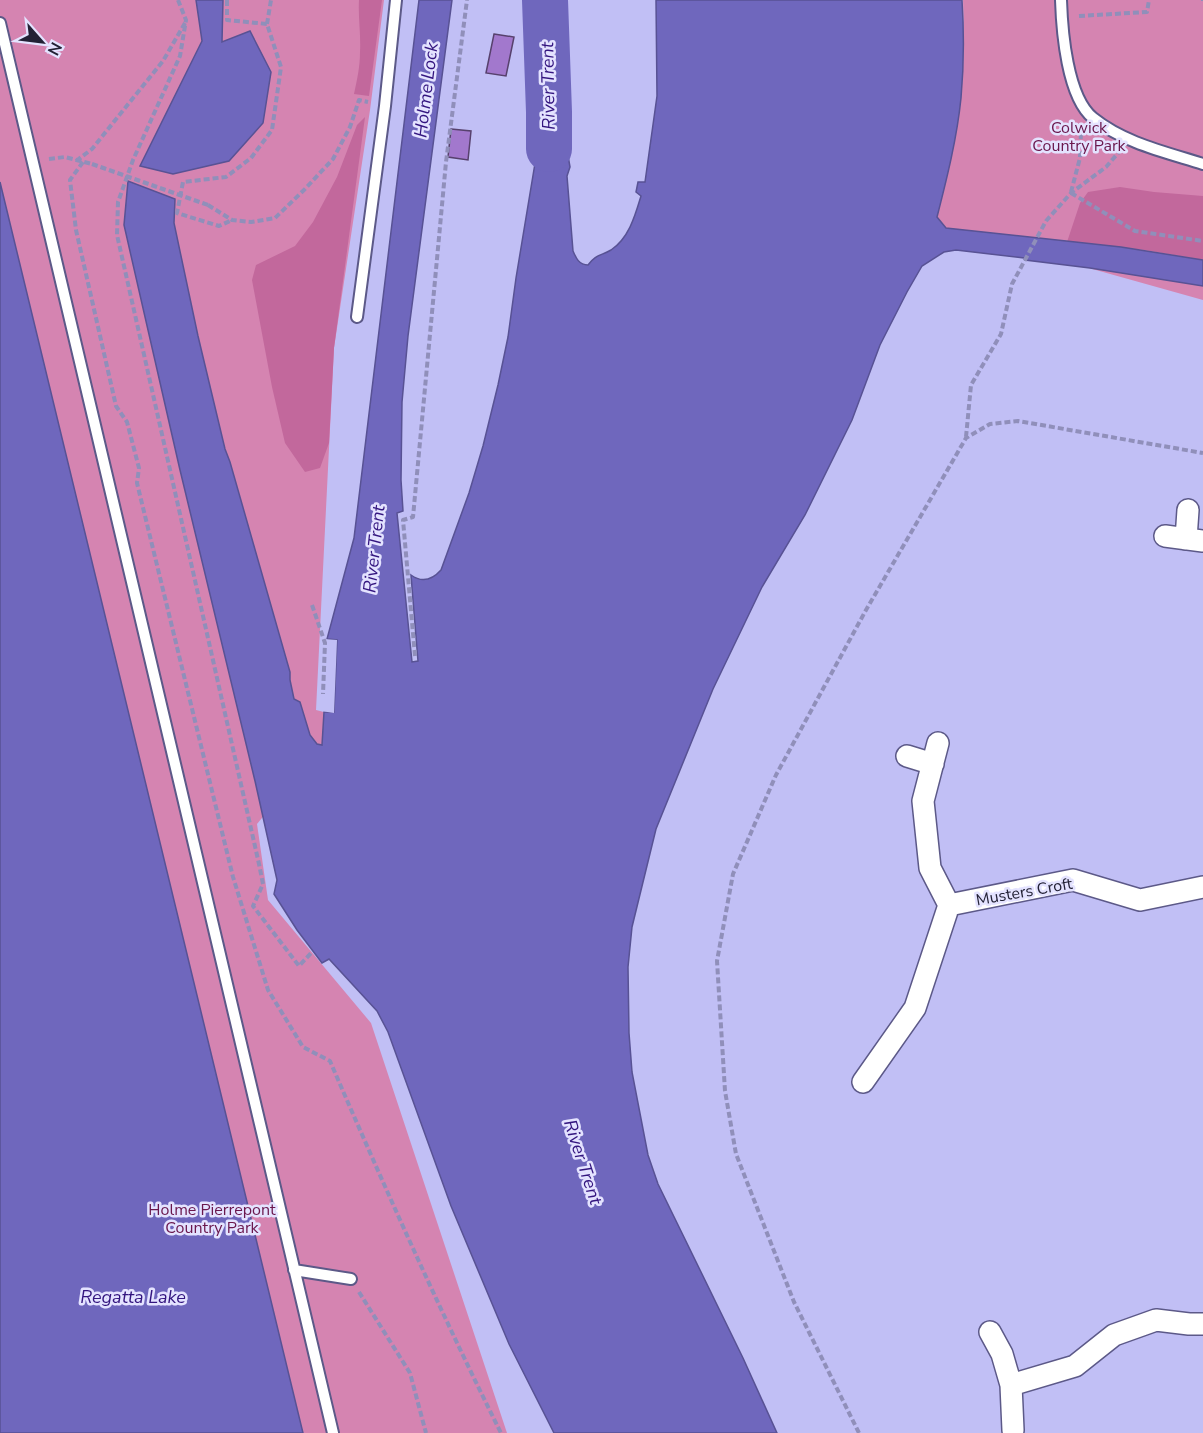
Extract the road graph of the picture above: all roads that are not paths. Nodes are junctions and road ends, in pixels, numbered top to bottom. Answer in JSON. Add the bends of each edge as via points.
{"nodes":[{"id":1,"x":396,"y":0,"type":"edge"},
{"id":2,"x":1061,"y":0,"type":"edge"},
{"id":3,"x":0,"y":23,"type":"edge"},
{"id":4,"x":1203,"y":164,"type":"edge"},
{"id":5,"x":357,"y":316,"type":"dead end"},
{"id":6,"x":1188,"y":510,"type":"dead end"},
{"id":7,"x":1185,"y":538,"type":"edge"},
{"id":8,"x":938,"y":743,"type":"dead end"},
{"id":9,"x":907,"y":756,"type":"dead end"},
{"id":10,"x":933,"y":764,"type":"junction"},
{"id":11,"x":1203,"y":887,"type":"edge"},
{"id":12,"x":949,"y":905,"type":"junction"},
{"id":13,"x":863,"y":1082,"type":"dead end"},
{"id":14,"x":294,"y":1270,"type":"junction"},
{"id":15,"x":351,"y":1279,"type":"road end"},
{"id":16,"x":1203,"y":1324,"type":"edge"},
{"id":17,"x":990,"y":1332,"type":"dead end"},
{"id":18,"x":1011,"y":1385,"type":"junction"},
{"id":19,"x":1014,"y":1431,"type":"edge"},
{"id":20,"x":333,"y":1433,"type":"edge"}],
"edges":[{"from":1,"to":5,"type":"lane"},
{"from":2,"to":4,"type":"lane","via":[[1065,50],[1073,85],[1092,117],[1129,140]]},
{"from":3,"to":14,"type":"lane"},
{"from":6,"to":7,"type":"street"},
{"from":8,"to":10,"type":"street"},
{"from":9,"to":10,"type":"street"},
{"from":10,"to":12,"type":"street","via":[[923,801],[930,868]]},
{"from":11,"to":12,"type":"street","name":"Musters Croft","via":[[1140,900],[1073,880]]},
{"from":12,"to":13,"type":"street","via":[[915,1008]]},
{"from":14,"to":15,"type":"lane"},
{"from":14,"to":20,"type":"lane"},
{"from":16,"to":18,"type":"street","via":[[1156,1320],[1114,1335],[1075,1366]]},
{"from":17,"to":18,"type":"street","via":[[1002,1354]]},
{"from":18,"to":19,"type":"street"}]}
